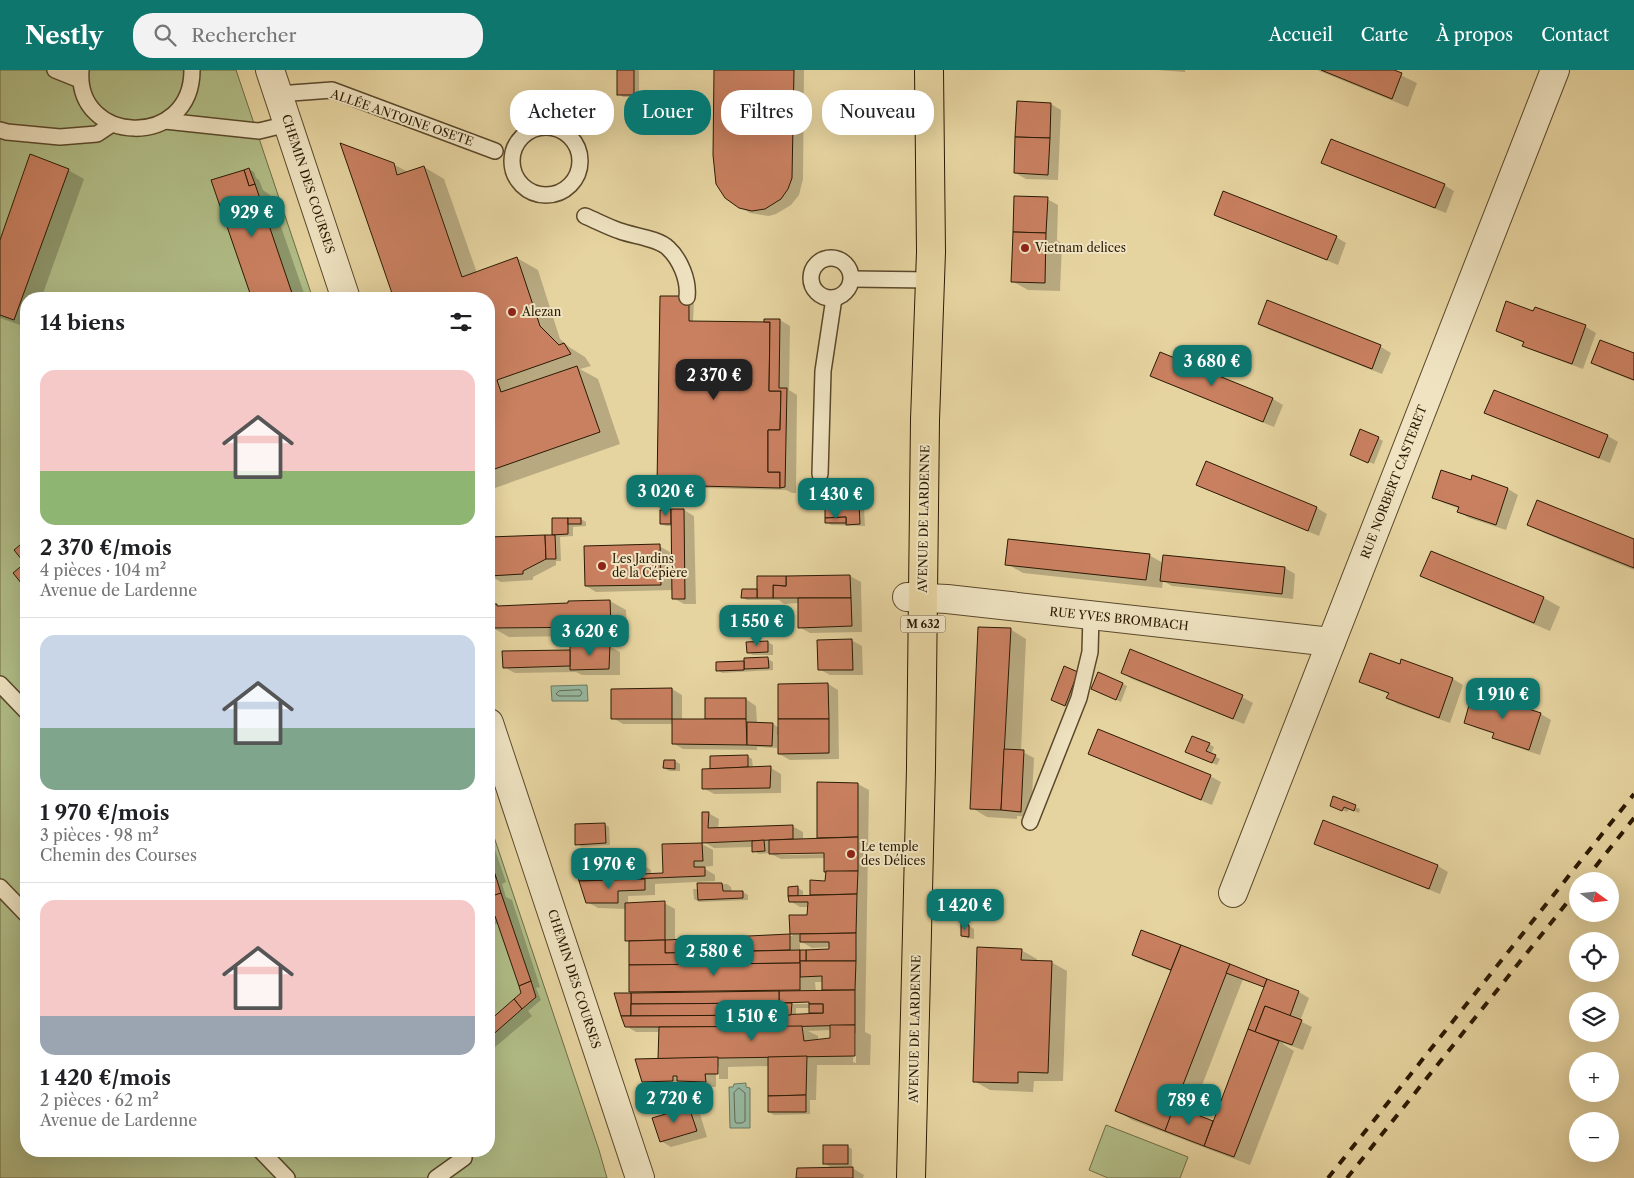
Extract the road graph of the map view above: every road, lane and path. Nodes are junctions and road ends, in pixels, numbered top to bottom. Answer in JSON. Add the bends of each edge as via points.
{"nodes":[{"id":1,"x":55,"y":70,"type":"edge"},
{"id":2,"x":192,"y":70,"type":"edge"},
{"id":3,"x":911,"y":70,"type":"edge"},
{"id":4,"x":929,"y":70,"type":"edge"},
{"id":5,"x":1555,"y":70,"type":"edge"},
{"id":6,"x":80,"y":75,"type":"edge"},
{"id":7,"x":274,"y":82,"type":"edge"},
{"id":8,"x":164,"y":121,"type":"junction"},
{"id":9,"x":112,"y":124,"type":"junction"},
{"id":10,"x":288,"y":124,"type":"junction"},
{"id":11,"x":0,"y":130,"type":"edge"},
{"id":12,"x":520,"y":140,"type":"junction"},
{"id":13,"x":495,"y":151,"type":"junction"},
{"id":14,"x":516,"y":176,"type":"junction"},
{"id":15,"x":585,"y":216,"type":"dead end"},
{"id":16,"x":852,"y":278,"type":"junction"},
{"id":17,"x":921,"y":280,"type":"junction"},
{"id":18,"x":344,"y":292,"type":"edge"},
{"id":19,"x":687,"y":296,"type":"dead end"},
{"id":20,"x":834,"y":298,"type":"junction"},
{"id":21,"x":820,"y":474,"type":"dead end"},
{"id":22,"x":915,"y":597,"type":"junction"},
{"id":23,"x":1091,"y":616,"type":"junction"},
{"id":24,"x":1331,"y":642,"type":"junction"},
{"id":25,"x":0,"y":684,"type":"edge"},
{"id":26,"x":20,"y":705,"type":"edge"},
{"id":27,"x":495,"y":741,"type":"edge"},
{"id":28,"x":1030,"y":822,"type":"dead end"},
{"id":29,"x":0,"y":887,"type":"edge"},
{"id":30,"x":1233,"y":894,"type":"dead end"},
{"id":31,"x":20,"y":908,"type":"edge"},
{"id":32,"x":267,"y":1157,"type":"edge"},
{"id":33,"x":463,"y":1157,"type":"edge"},
{"id":34,"x":287,"y":1178,"type":"edge"},
{"id":35,"x":436,"y":1178,"type":"edge"},
{"id":36,"x":640,"y":1178,"type":"edge"},
{"id":37,"x":893,"y":1178,"type":"edge"},
{"id":38,"x":911,"y":1178,"type":"edge"}],
"edges":[{"from":1,"to":6,"type":"lane"},
{"from":2,"to":8,"type":"lane","via":[[189,92],[180,109]]},
{"from":3,"to":17,"type":"main road","name":"AVENUE DE LARDENNE","number":"M 632"},
{"from":4,"to":17,"type":"main road","name":"AVENUE DE LARDENNE","number":"M 632","via":[[931,252]]},
{"from":5,"to":24,"type":"street","name":"RUE NORBERT CASTERET"},
{"from":6,"to":9,"type":"lane","via":[[85,98],[96,113]]},
{"from":7,"to":10,"type":"street","name":"CHEMIN DES COURSES"},
{"from":7,"to":13,"type":"lane","name":"ALLÉE ANTOINE OSETE","via":[[332,90]]},
{"from":8,"to":9,"type":"lane","via":[[145,128]]},
{"from":8,"to":10,"type":"lane","via":[[259,131]]},
{"from":9,"to":11,"type":"lane","via":[[97,134],[60,137]]},
{"from":10,"to":18,"type":"street","name":"CHEMIN DES COURSES"},
{"from":12,"to":13,"type":"lane"},
{"from":12,"to":14,"type":"lane","via":[[513,158]]},
{"from":12,"to":14,"type":"lane","via":[[538,128],[558,130],[575,143],[580,154],[580,166],[572,183],[557,194],[538,194],[529,190]]},
{"from":13,"to":14,"type":"lane"},
{"from":15,"to":19,"type":"lane","via":[[667,246],[684,271]]},
{"from":16,"to":17,"type":"lane"},
{"from":16,"to":20,"type":"lane","via":[[846,292]]},
{"from":16,"to":20,"type":"lane","via":[[848,265],[836,258],[825,258],[816,264],[810,276],[811,284],[820,295]]},
{"from":17,"to":22,"type":"main road","name":"AVENUE DE LARDENNE","number":"M 632"},
{"from":20,"to":21,"type":"lane","via":[[823,370]]},
{"from":22,"to":23,"type":"street","name":"RUE YVES BROMBACH"},
{"from":22,"to":37,"type":"main road","name":"AVENUE DE LARDENNE","number":"M 632"},
{"from":22,"to":38,"type":"main road","name":"AVENUE DE LARDENNE","number":"M 632","via":[[921,768]]},
{"from":23,"to":24,"type":"street","name":"RUE YVES BROMBACH"},
{"from":23,"to":28,"type":"lane","via":[[1090,652],[1079,698]]},
{"from":24,"to":30,"type":"street","name":"RUE NORBERT CASTERET"},
{"from":25,"to":26,"type":"lane"},
{"from":27,"to":36,"type":"street","name":"CHEMIN DES COURSES"},
{"from":29,"to":31,"type":"lane"},
{"from":32,"to":34,"type":"lane"},
{"from":33,"to":35,"type":"lane"}]}
